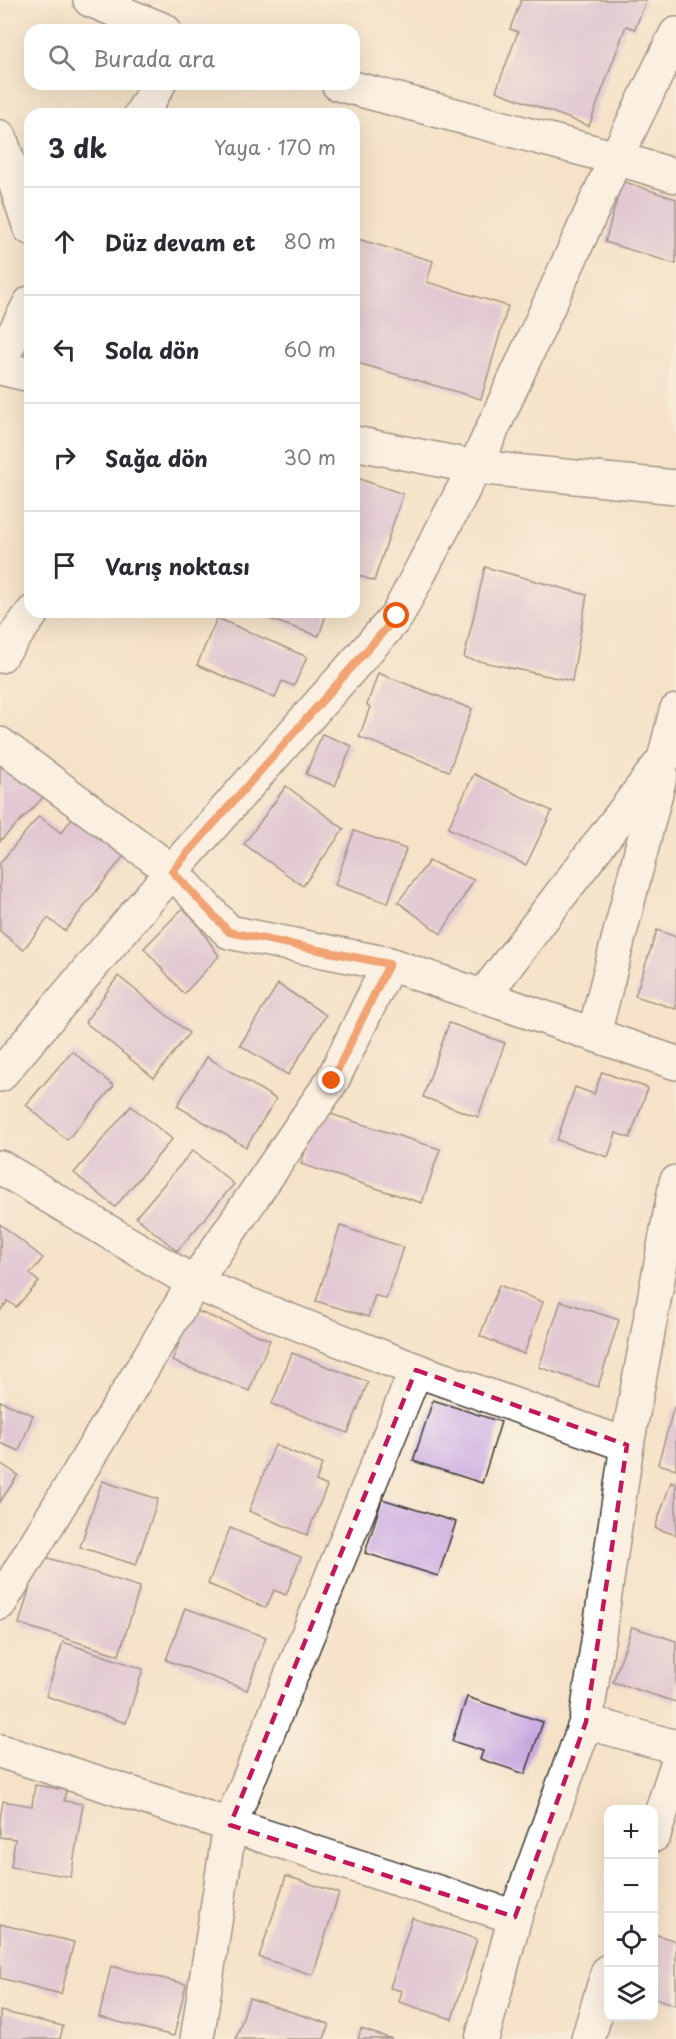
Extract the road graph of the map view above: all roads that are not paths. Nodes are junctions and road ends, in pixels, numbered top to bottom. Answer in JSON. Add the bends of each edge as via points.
{"nodes":[{"id":1,"x":90,"y":0,"type":"edge"},
{"id":2,"x":149,"y":24,"type":"edge"},
{"id":3,"x":676,"y":34,"type":"edge"},
{"id":4,"x":155,"y":90,"type":"edge"},
{"id":5,"x":360,"y":90,"type":"edge"},
{"id":6,"x":145,"y":108,"type":"edge"},
{"id":7,"x":0,"y":137,"type":"edge"},
{"id":8,"x":616,"y":158,"type":"junction"},
{"id":9,"x":676,"y":176,"type":"edge"},
{"id":10,"x":24,"y":210,"type":"edge"},
{"id":11,"x":24,"y":315,"type":"edge"},
{"id":12,"x":0,"y":361,"type":"edge"},
{"id":13,"x":0,"y":368,"type":"edge"},
{"id":14,"x":24,"y":374,"type":"edge"},
{"id":15,"x":360,"y":444,"type":"edge"},
{"id":16,"x":475,"y":467,"type":"junction"},
{"id":17,"x":676,"y":487,"type":"edge"},
{"id":18,"x":28,"y":618,"type":"edge"},
{"id":19,"x":0,"y":656,"type":"edge"},
{"id":20,"x":676,"y":711,"type":"edge"},
{"id":21,"x":0,"y":744,"type":"edge"},
{"id":22,"x":664,"y":759,"type":"junction"},
{"id":23,"x":172,"y":871,"type":"junction"},
{"id":24,"x":389,"y":964,"type":"junction"},
{"id":25,"x":484,"y":995,"type":"junction"},
{"id":26,"x":594,"y":1034,"type":"junction"},
{"id":27,"x":671,"y":1055,"type":"edge"},
{"id":28,"x":0,"y":1075,"type":"edge"},
{"id":29,"x":0,"y":1167,"type":"edge"},
{"id":30,"x":676,"y":1182,"type":"edge"},
{"id":31,"x":194,"y":1283,"type":"junction"},
{"id":32,"x":416,"y":1370,"type":"junction"},
{"id":33,"x":627,"y":1445,"type":"junction"},
{"id":34,"x":0,"y":1603,"type":"edge"},
{"id":35,"x":586,"y":1722,"type":"junction"},
{"id":36,"x":676,"y":1747,"type":"edge"},
{"id":37,"x":0,"y":1751,"type":"edge"},
{"id":38,"x":676,"y":1767,"type":"edge"},
{"id":39,"x":658,"y":1823,"type":"edge"},
{"id":40,"x":230,"y":1825,"type":"junction"},
{"id":41,"x":515,"y":1917,"type":"junction"},
{"id":42,"x":604,"y":1987,"type":"edge"},
{"id":43,"x":197,"y":2039,"type":"edge"},
{"id":44,"x":482,"y":2039,"type":"edge"},
{"id":45,"x":588,"y":2039,"type":"edge"}],
"edges":[{"from":1,"to":2,"type":"street"},
{"from":3,"to":8,"type":"street"},
{"from":4,"to":6,"type":"street"},
{"from":5,"to":8,"type":"street"},
{"from":7,"to":10,"type":"street"},
{"from":8,"to":9,"type":"street"},
{"from":8,"to":16,"type":"street"},
{"from":11,"to":12,"type":"street"},
{"from":13,"to":14,"type":"street"},
{"from":15,"to":16,"type":"street"},
{"from":16,"to":17,"type":"street"},
{"from":16,"to":23,"type":"street","via":[[397,616]]},
{"from":18,"to":19,"type":"street"},
{"from":20,"to":22,"type":"street"},
{"from":21,"to":23,"type":"street"},
{"from":22,"to":25,"type":"street"},
{"from":22,"to":26,"type":"street"},
{"from":23,"to":24,"type":"street","via":[[229,932]]},
{"from":23,"to":28,"type":"street"},
{"from":24,"to":25,"type":"street"},
{"from":24,"to":31,"type":"street","via":[[332,1081]]},
{"from":25,"to":26,"type":"street"},
{"from":26,"to":27,"type":"street"},
{"from":29,"to":31,"type":"street"},
{"from":30,"to":33,"type":"street"},
{"from":31,"to":32,"type":"street"},
{"from":31,"to":34,"type":"street"},
{"from":32,"to":33,"type":"street"},
{"from":32,"to":40,"type":"street"},
{"from":33,"to":35,"type":"street"},
{"from":35,"to":36,"type":"street"},
{"from":35,"to":41,"type":"street"},
{"from":37,"to":40,"type":"street"},
{"from":38,"to":39,"type":"street"},
{"from":40,"to":41,"type":"street"},
{"from":40,"to":43,"type":"street"},
{"from":41,"to":44,"type":"street"},
{"from":42,"to":45,"type":"street"}]}
